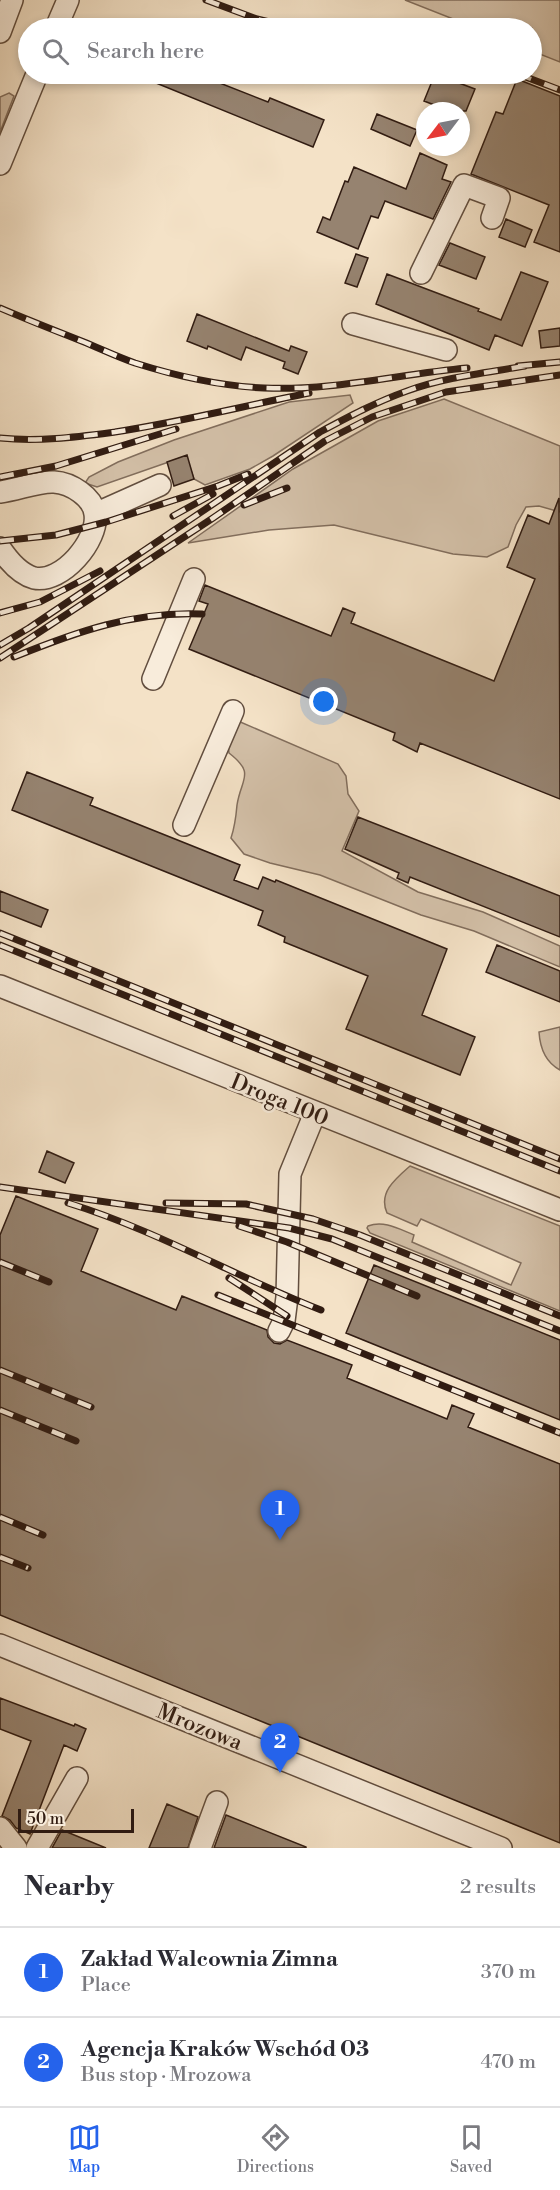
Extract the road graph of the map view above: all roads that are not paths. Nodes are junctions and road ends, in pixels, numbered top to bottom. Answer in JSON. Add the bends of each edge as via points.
{"nodes":[{"id":1,"x":12,"y":0,"type":"edge"},
{"id":2,"x":68,"y":0,"type":"edge"},
{"id":3,"x":60,"y":18,"type":"edge"},
{"id":4,"x":0,"y":32,"type":"edge"},
{"id":5,"x":33,"y":84,"type":"edge"},
{"id":6,"x":0,"y":164,"type":"edge"},
{"id":7,"x":492,"y":218,"type":"dead end"},
{"id":8,"x":421,"y":273,"type":"dead end"},
{"id":9,"x":353,"y":324,"type":"dead end"},
{"id":10,"x":446,"y":350,"type":"dead end"},
{"id":11,"x":160,"y":485,"type":"dead end"},
{"id":12,"x":0,"y":492,"type":"edge"},
{"id":13,"x":95,"y":514,"type":"junction"},
{"id":14,"x":0,"y":548,"type":"edge"},
{"id":15,"x":194,"y":579,"type":"dead end"},
{"id":16,"x":153,"y":679,"type":"dead end"},
{"id":17,"x":233,"y":711,"type":"dead end"},
{"id":18,"x":184,"y":825,"type":"dead end"},
{"id":19,"x":0,"y":986,"type":"edge"},
{"id":20,"x":315,"y":1113,"type":"junction"},
{"id":21,"x":560,"y":1210,"type":"edge"},
{"id":22,"x":279,"y":1331,"type":"dead end"},
{"id":23,"x":0,"y":1645,"type":"edge"},
{"id":24,"x":77,"y":1778,"type":"dead end"},
{"id":25,"x":217,"y":1802,"type":"dead end"},
{"id":26,"x":0,"y":1828,"type":"edge"},
{"id":27,"x":16,"y":1848,"type":"edge"},
{"id":28,"x":37,"y":1848,"type":"edge"},
{"id":29,"x":200,"y":1848,"type":"edge"},
{"id":30,"x":501,"y":1848,"type":"edge"}],
"edges":[{"from":1,"to":4,"type":"street"},
{"from":2,"to":3,"type":"street"},
{"from":5,"to":6,"type":"street"},
{"from":7,"to":8,"type":"street","via":[[499,198],[464,184]]},
{"from":9,"to":10,"type":"street"},
{"from":11,"to":13,"type":"street"},
{"from":12,"to":13,"type":"street","via":[[64,483],[90,501]]},
{"from":13,"to":14,"type":"street","via":[[94,528],[80,554],[53,576],[35,578],[20,570]]},
{"from":15,"to":16,"type":"street"},
{"from":17,"to":18,"type":"street"},
{"from":19,"to":20,"type":"street","name":"Droga 100"},
{"from":20,"to":21,"type":"street","name":"Droga 100"},
{"from":20,"to":22,"type":"street","via":[[290,1174],[287,1297]]},
{"from":23,"to":30,"type":"street","name":"Mrozowa"},
{"from":24,"to":28,"type":"street"},
{"from":25,"to":29,"type":"street"},
{"from":26,"to":27,"type":"street"}]}
